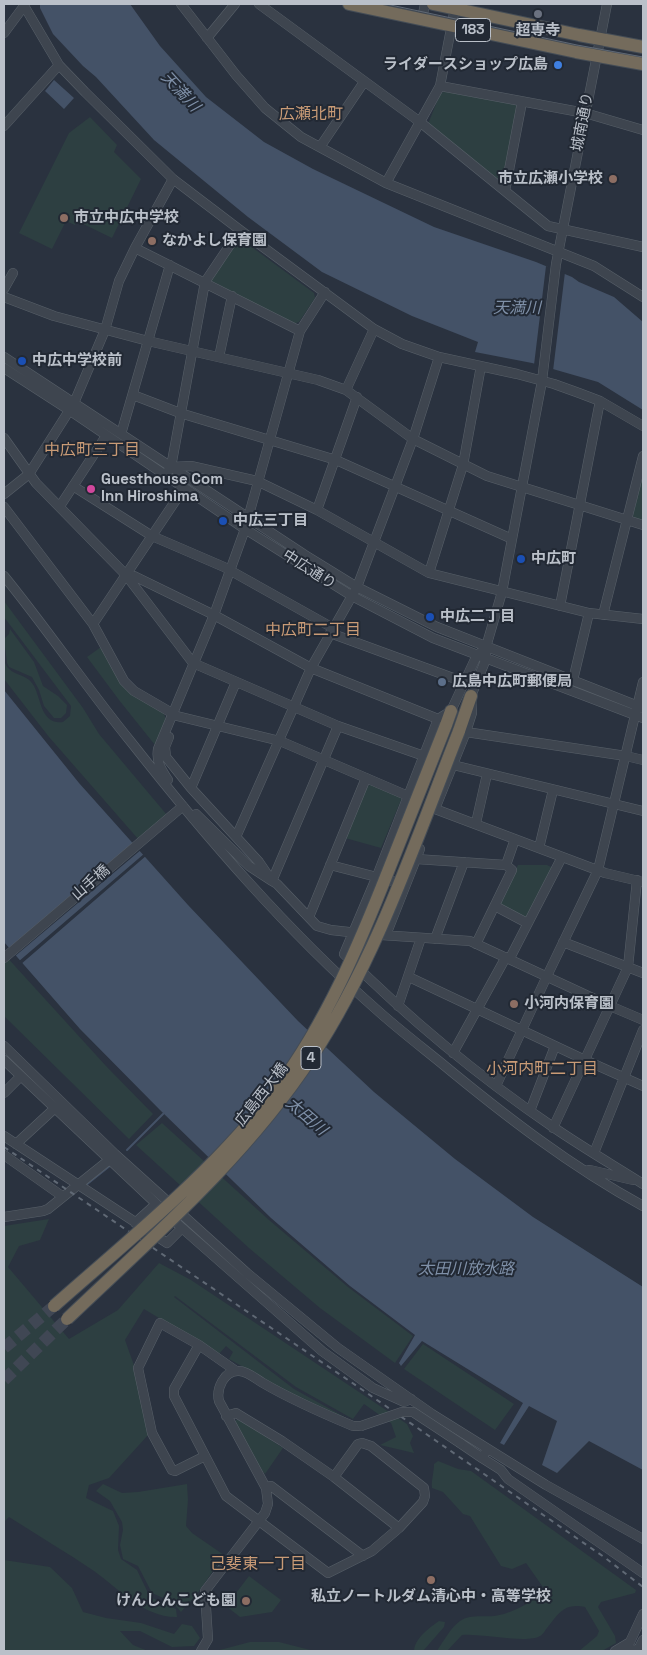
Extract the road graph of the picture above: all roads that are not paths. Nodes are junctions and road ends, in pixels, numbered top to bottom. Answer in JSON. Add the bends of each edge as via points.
{"nodes":[{"id":1,"x":181,"y":4,"type":"edge"},
{"id":2,"x":235,"y":4,"type":"edge"},
{"id":3,"x":259,"y":4,"type":"edge"},
{"id":4,"x":349,"y":4,"type":"edge"},
{"id":5,"x":425,"y":4,"type":"edge"},
{"id":6,"x":433,"y":4,"type":"edge"},
{"id":7,"x":607,"y":4,"type":"edge"},
{"id":8,"x":24,"y":5,"type":"edge"},
{"id":9,"x":454,"y":8,"type":"junction"},
{"id":10,"x":422,"y":19,"type":"junction"},
{"id":11,"x":451,"y":26,"type":"junction"},
{"id":12,"x":4,"y":33,"type":"edge"},
{"id":13,"x":207,"y":38,"type":"junction"},
{"id":14,"x":600,"y":39,"type":"junction"},
{"id":15,"x":643,"y":47,"type":"edge"},
{"id":16,"x":596,"y":56,"type":"junction"},
{"id":17,"x":643,"y":64,"type":"edge"},
{"id":18,"x":59,"y":65,"type":"junction"},
{"id":19,"x":364,"y":82,"type":"junction"},
{"id":20,"x":440,"y":86,"type":"junction"},
{"id":21,"x":522,"y":102,"type":"junction"},
{"id":22,"x":585,"y":113,"type":"junction"},
{"id":23,"x":420,"y":122,"type":"junction"},
{"id":24,"x":4,"y":126,"type":"edge"},
{"id":25,"x":643,"y":130,"type":"edge"},
{"id":26,"x":320,"y":147,"type":"junction"},
{"id":27,"x":173,"y":179,"type":"junction"},
{"id":28,"x":386,"y":183,"type":"junction"},
{"id":29,"x":505,"y":191,"type":"junction"},
{"id":30,"x":563,"y":229,"type":"junction"},
{"id":31,"x":240,"y":230,"type":"junction"},
{"id":32,"x":643,"y":247,"type":"edge"},
{"id":33,"x":135,"y":248,"type":"junction"},
{"id":34,"x":559,"y":252,"type":"junction"},
{"id":35,"x":170,"y":265,"type":"junction"},
{"id":36,"x":13,"y":273,"type":"dead end"},
{"id":37,"x":205,"y":282,"type":"junction"},
{"id":38,"x":4,"y":289,"type":"edge"},
{"id":39,"x":325,"y":292,"type":"junction"},
{"id":40,"x":232,"y":296,"type":"junction"},
{"id":41,"x":4,"y":297,"type":"edge"},
{"id":42,"x":643,"y":297,"type":"edge"},
{"id":43,"x":374,"y":329,"type":"junction"},
{"id":44,"x":105,"y":330,"type":"junction"},
{"id":45,"x":300,"y":331,"type":"junction"},
{"id":46,"x":148,"y":341,"type":"junction"},
{"id":47,"x":193,"y":350,"type":"junction"},
{"id":48,"x":4,"y":357,"type":"edge"},
{"id":49,"x":219,"y":357,"type":"junction"},
{"id":50,"x":439,"y":357,"type":"junction"},
{"id":51,"x":481,"y":366,"type":"junction"},
{"id":52,"x":4,"y":368,"type":"edge"},
{"id":53,"x":288,"y":373,"type":"junction"},
{"id":54,"x":542,"y":381,"type":"junction"},
{"id":55,"x":346,"y":390,"type":"junction"},
{"id":56,"x":133,"y":395,"type":"junction"},
{"id":57,"x":357,"y":397,"type":"junction"},
{"id":58,"x":600,"y":401,"type":"junction"},
{"id":59,"x":72,"y":407,"type":"junction"},
{"id":60,"x":180,"y":413,"type":"junction"},
{"id":61,"x":643,"y":426,"type":"edge"},
{"id":62,"x":122,"y":434,"type":"junction"},
{"id":63,"x":106,"y":436,"type":"junction"},
{"id":64,"x":4,"y":438,"type":"edge"},
{"id":65,"x":269,"y":439,"type":"junction"},
{"id":66,"x":413,"y":439,"type":"junction"},
{"id":67,"x":643,"y":456,"type":"edge"},
{"id":68,"x":336,"y":460,"type":"junction"},
{"id":69,"x":463,"y":465,"type":"junction"},
{"id":70,"x":171,"y":467,"type":"junction"},
{"id":71,"x":29,"y":474,"type":"junction"},
{"id":72,"x":165,"y":476,"type":"junction"},
{"id":73,"x":258,"y":482,"type":"junction"},
{"id":74,"x":74,"y":486,"type":"junction"},
{"id":75,"x":395,"y":487,"type":"junction"},
{"id":76,"x":184,"y":488,"type":"junction"},
{"id":77,"x":522,"y":488,"type":"junction"},
{"id":78,"x":4,"y":494,"type":"edge"},
{"id":79,"x":580,"y":504,"type":"junction"},
{"id":80,"x":60,"y":506,"type":"junction"},
{"id":81,"x":4,"y":507,"type":"edge"},
{"id":82,"x":317,"y":510,"type":"junction"},
{"id":83,"x":448,"y":512,"type":"junction"},
{"id":84,"x":248,"y":517,"type":"junction"},
{"id":85,"x":627,"y":520,"type":"junction"},
{"id":86,"x":643,"y":524,"type":"edge"},
{"id":87,"x":245,"y":529,"type":"junction"},
{"id":88,"x":152,"y":536,"type":"junction"},
{"id":89,"x":512,"y":540,"type":"junction"},
{"id":90,"x":375,"y":542,"type":"junction"},
{"id":91,"x":230,"y":571,"type":"junction"},
{"id":92,"x":429,"y":573,"type":"junction"},
{"id":93,"x":126,"y":575,"type":"junction"},
{"id":94,"x":4,"y":576,"type":"edge"},
{"id":95,"x":357,"y":587,"type":"junction"},
{"id":96,"x":502,"y":592,"type":"junction"},
{"id":97,"x":352,"y":596,"type":"junction"},
{"id":98,"x":560,"y":606,"type":"junction"},
{"id":99,"x":589,"y":613,"type":"junction"},
{"id":100,"x":214,"y":615,"type":"junction"},
{"id":101,"x":603,"y":615,"type":"junction"},
{"id":102,"x":643,"y":619,"type":"edge"},
{"id":103,"x":92,"y":624,"type":"junction"},
{"id":104,"x":331,"y":630,"type":"junction"},
{"id":105,"x":486,"y":646,"type":"junction"},
{"id":106,"x":481,"y":657,"type":"junction"},
{"id":107,"x":194,"y":663,"type":"junction"},
{"id":108,"x":311,"y":668,"type":"junction"},
{"id":109,"x":574,"y":680,"type":"junction"},
{"id":110,"x":236,"y":682,"type":"junction"},
{"id":111,"x":464,"y":682,"type":"junction"},
{"id":112,"x":643,"y":682,"type":"edge"},
{"id":113,"x":471,"y":696,"type":"joint"},
{"id":114,"x":295,"y":707,"type":"junction"},
{"id":115,"x":451,"y":711,"type":"joint"},
{"id":116,"x":640,"y":711,"type":"edge"},
{"id":117,"x":175,"y":715,"type":"junction"},
{"id":118,"x":442,"y":722,"type":"junction"},
{"id":119,"x":216,"y":726,"type":"junction"},
{"id":120,"x":338,"y":726,"type":"junction"},
{"id":121,"x":462,"y":731,"type":"junction"},
{"id":122,"x":280,"y":741,"type":"junction"},
{"id":123,"x":424,"y":756,"type":"junction"},
{"id":124,"x":626,"y":756,"type":"junction"},
{"id":125,"x":322,"y":759,"type":"junction"},
{"id":126,"x":643,"y":760,"type":"edge"},
{"id":127,"x":454,"y":765,"type":"junction"},
{"id":128,"x":486,"y":774,"type":"junction"},
{"id":129,"x":366,"y":778,"type":"junction"},
{"id":130,"x":191,"y":788,"type":"junction"},
{"id":131,"x":553,"y":790,"type":"junction"},
{"id":132,"x":408,"y":796,"type":"junction"},
{"id":133,"x":614,"y":804,"type":"junction"},
{"id":134,"x":181,"y":807,"type":"junction"},
{"id":135,"x":435,"y":808,"type":"junction"},
{"id":136,"x":643,"y":811,"type":"edge"},
{"id":137,"x":476,"y":823,"type":"junction"},
{"id":138,"x":236,"y":837,"type":"junction"},
{"id":139,"x":515,"y":839,"type":"junction"},
{"id":140,"x":539,"y":848,"type":"junction"},
{"id":141,"x":562,"y":857,"type":"junction"},
{"id":142,"x":416,"y":859,"type":"junction"},
{"id":143,"x":464,"y":862,"type":"junction"},
{"id":144,"x":330,"y":865,"type":"junction"},
{"id":145,"x":506,"y":865,"type":"junction"},
{"id":146,"x":598,"y":870,"type":"junction"},
{"id":147,"x":377,"y":876,"type":"junction"},
{"id":148,"x":272,"y":881,"type":"junction"},
{"id":149,"x":640,"y":881,"type":"edge"},
{"id":150,"x":407,"y":884,"type":"junction"},
{"id":151,"x":495,"y":906,"type":"junction"},
{"id":152,"x":309,"y":917,"type":"junction"},
{"id":153,"x":527,"y":923,"type":"junction"},
{"id":154,"x":353,"y":932,"type":"junction"},
{"id":155,"x":386,"y":935,"type":"junction"},
{"id":156,"x":422,"y":938,"type":"junction"},
{"id":157,"x":435,"y":938,"type":"junction"},
{"id":158,"x":563,"y":942,"type":"junction"},
{"id":159,"x":476,"y":944,"type":"junction"},
{"id":160,"x":4,"y":958,"type":"edge"},
{"id":161,"x":508,"y":958,"type":"junction"},
{"id":162,"x":628,"y":967,"type":"junction"},
{"id":163,"x":643,"y":973,"type":"edge"},
{"id":164,"x":547,"y":976,"type":"junction"},
{"id":165,"x":409,"y":977,"type":"junction"},
{"id":166,"x":398,"y":1006,"type":"junction"},
{"id":167,"x":610,"y":1006,"type":"junction"},
{"id":168,"x":477,"y":1009,"type":"junction"},
{"id":169,"x":643,"y":1020,"type":"edge"},
{"id":170,"x":521,"y":1030,"type":"junction"},
{"id":171,"x":643,"y":1030,"type":"edge"},
{"id":172,"x":4,"y":1046,"type":"edge"},
{"id":173,"x":555,"y":1046,"type":"junction"},
{"id":174,"x":453,"y":1053,"type":"junction"},
{"id":175,"x":4,"y":1060,"type":"edge"},
{"id":176,"x":585,"y":1060,"type":"junction"},
{"id":177,"x":20,"y":1076,"type":"junction"},
{"id":178,"x":624,"y":1078,"type":"junction"},
{"id":179,"x":496,"y":1086,"type":"junction"},
{"id":180,"x":643,"y":1086,"type":"edge"},
{"id":181,"x":4,"y":1092,"type":"edge"},
{"id":182,"x":55,"y":1108,"type":"junction"},
{"id":183,"x":530,"y":1111,"type":"junction"},
{"id":184,"x":554,"y":1128,"type":"junction"},
{"id":185,"x":4,"y":1136,"type":"edge"},
{"id":186,"x":16,"y":1144,"type":"junction"},
{"id":187,"x":594,"y":1153,"type":"junction"},
{"id":188,"x":4,"y":1155,"type":"edge"},
{"id":189,"x":113,"y":1157,"type":"junction"},
{"id":190,"x":585,"y":1171,"type":"junction"},
{"id":191,"x":642,"y":1182,"type":"edge"},
{"id":192,"x":78,"y":1186,"type":"junction"},
{"id":193,"x":62,"y":1196,"type":"junction"},
{"id":194,"x":156,"y":1204,"type":"junction"},
{"id":195,"x":643,"y":1206,"type":"edge"},
{"id":196,"x":4,"y":1217,"type":"edge"},
{"id":197,"x":135,"y":1223,"type":"junction"},
{"id":198,"x":182,"y":1228,"type":"junction"},
{"id":199,"x":54,"y":1306,"type":"tunnel mouth"},
{"id":200,"x":67,"y":1319,"type":"tunnel mouth"},
{"id":201,"x":199,"y":1345,"type":"junction"},
{"id":202,"x":236,"y":1371,"type":"junction"},
{"id":203,"x":411,"y":1399,"type":"junction"},
{"id":204,"x":226,"y":1416,"type":"junction"},
{"id":205,"x":488,"y":1449,"type":"junction"},
{"id":206,"x":205,"y":1456,"type":"junction"},
{"id":207,"x":482,"y":1458,"type":"junction"},
{"id":208,"x":334,"y":1477,"type":"junction"},
{"id":209,"x":266,"y":1488,"type":"junction"},
{"id":210,"x":258,"y":1522,"type":"junction"},
{"id":211,"x":399,"y":1528,"type":"junction"},
{"id":212,"x":643,"y":1539,"type":"edge"},
{"id":213,"x":363,"y":1556,"type":"junction"},
{"id":214,"x":643,"y":1573,"type":"edge"},
{"id":215,"x":643,"y":1614,"type":"edge"},
{"id":216,"x":643,"y":1640,"type":"edge"},
{"id":217,"x":619,"y":1650,"type":"edge"},
{"id":218,"x":640,"y":1650,"type":"edge"},
{"id":219,"x":201,"y":1651,"type":"edge"}],
"edges":[{"from":1,"to":13,"type":"street"},
{"from":2,"to":13,"type":"street"},
{"from":3,"to":19,"type":"street"},
{"from":4,"to":10,"type":"highway","number":"183"},
{"from":5,"to":10,"type":"street"},
{"from":6,"to":9,"type":"highway","number":"183"},
{"from":7,"to":14,"type":"street","name":"城南通り"},
{"from":8,"to":12,"type":"street"},
{"from":8,"to":18,"type":"street"},
{"from":9,"to":11,"type":"street"},
{"from":9,"to":14,"type":"highway","number":"183"},
{"from":10,"to":11,"type":"highway","number":"183"},
{"from":11,"to":16,"type":"highway","number":"183"},
{"from":11,"to":20,"type":"street"},
{"from":13,"to":26,"type":"street","via":[[265,108],[301,137]]},
{"from":14,"to":15,"type":"highway","number":"183"},
{"from":14,"to":16,"type":"street","name":"城南通り"},
{"from":16,"to":17,"type":"highway","number":"183"},
{"from":16,"to":22,"type":"street","name":"城南通り"},
{"from":18,"to":24,"type":"street"},
{"from":18,"to":27,"type":"street"},
{"from":19,"to":23,"type":"street"},
{"from":19,"to":26,"type":"street"},
{"from":20,"to":21,"type":"street"},
{"from":20,"to":23,"type":"street"},
{"from":21,"to":22,"type":"street"},
{"from":21,"to":29,"type":"street"},
{"from":22,"to":25,"type":"street"},
{"from":22,"to":30,"type":"street","name":"城南通り"},
{"from":23,"to":28,"type":"street"},
{"from":23,"to":29,"type":"street"},
{"from":26,"to":28,"type":"street"},
{"from":27,"to":31,"type":"street"},
{"from":27,"to":33,"type":"street"},
{"from":28,"to":34,"type":"street"},
{"from":29,"to":30,"type":"street","via":[[548,226]]},
{"from":30,"to":32,"type":"street"},
{"from":30,"to":34,"type":"street","name":"城南通り"},
{"from":31,"to":37,"type":"street"},
{"from":31,"to":39,"type":"street"},
{"from":33,"to":35,"type":"street"},
{"from":33,"to":44,"type":"street","via":[[119,281]]},
{"from":34,"to":42,"type":"street","via":[[594,266]]},
{"from":34,"to":54,"type":"street","name":"城南通り"},
{"from":35,"to":37,"type":"street"},
{"from":35,"to":46,"type":"street"},
{"from":36,"to":38,"type":"street"},
{"from":37,"to":40,"type":"street"},
{"from":37,"to":47,"type":"street"},
{"from":39,"to":43,"type":"street"},
{"from":39,"to":45,"type":"street"},
{"from":40,"to":45,"type":"street"},
{"from":40,"to":49,"type":"street"},
{"from":41,"to":44,"type":"street","via":[[54,316]]},
{"from":43,"to":50,"type":"street","via":[[402,344]]},
{"from":43,"to":55,"type":"street"},
{"from":44,"to":46,"type":"street"},
{"from":44,"to":59,"type":"street"},
{"from":45,"to":53,"type":"street"},
{"from":46,"to":47,"type":"street"},
{"from":46,"to":56,"type":"street"},
{"from":47,"to":49,"type":"street"},
{"from":47,"to":60,"type":"street"},
{"from":48,"to":59,"type":"street"},
{"from":49,"to":53,"type":"street"},
{"from":50,"to":51,"type":"street"},
{"from":50,"to":66,"type":"street"},
{"from":51,"to":54,"type":"street"},
{"from":51,"to":69,"type":"street"},
{"from":52,"to":59,"type":"street","name":"中広通り"},
{"from":53,"to":55,"type":"street"},
{"from":53,"to":65,"type":"street"},
{"from":54,"to":58,"type":"street"},
{"from":54,"to":77,"type":"street","name":"城南通り"},
{"from":55,"to":57,"type":"street"},
{"from":56,"to":60,"type":"street"},
{"from":56,"to":62,"type":"street"},
{"from":57,"to":66,"type":"street"},
{"from":57,"to":68,"type":"street"},
{"from":58,"to":61,"type":"street"},
{"from":58,"to":79,"type":"street"},
{"from":59,"to":62,"type":"street"},
{"from":59,"to":63,"type":"street","name":"中広通り"},
{"from":59,"to":71,"type":"street"},
{"from":60,"to":65,"type":"street"},
{"from":60,"to":70,"type":"street"},
{"from":62,"to":70,"type":"street"},
{"from":63,"to":72,"type":"street","name":"中広通り"},
{"from":63,"to":74,"type":"street"},
{"from":64,"to":71,"type":"street"},
{"from":65,"to":68,"type":"street"},
{"from":65,"to":73,"type":"street"},
{"from":66,"to":69,"type":"street"},
{"from":66,"to":75,"type":"street"},
{"from":67,"to":85,"type":"street"},
{"from":68,"to":75,"type":"street"},
{"from":68,"to":82,"type":"street"},
{"from":69,"to":77,"type":"street"},
{"from":69,"to":83,"type":"street"},
{"from":70,"to":72,"type":"street"},
{"from":70,"to":73,"type":"street","via":[[191,466]]},
{"from":70,"to":84,"type":"street"},
{"from":71,"to":78,"type":"street"},
{"from":71,"to":80,"type":"street"},
{"from":72,"to":76,"type":"street","name":"中広通り"},
{"from":73,"to":82,"type":"street"},
{"from":73,"to":84,"type":"street"},
{"from":74,"to":80,"type":"street"},
{"from":74,"to":88,"type":"street"},
{"from":75,"to":83,"type":"street"},
{"from":75,"to":90,"type":"street"},
{"from":76,"to":87,"type":"street","name":"中広通り"},
{"from":76,"to":88,"type":"street"},
{"from":77,"to":79,"type":"street"},
{"from":77,"to":89,"type":"street","name":"城南通り"},
{"from":79,"to":85,"type":"street"},
{"from":79,"to":98,"type":"street"},
{"from":80,"to":93,"type":"street"},
{"from":81,"to":103,"type":"street"},
{"from":82,"to":90,"type":"street"},
{"from":83,"to":89,"type":"street"},
{"from":83,"to":92,"type":"street"},
{"from":84,"to":87,"type":"street"},
{"from":84,"to":95,"type":"street"},
{"from":85,"to":86,"type":"street"},
{"from":85,"to":101,"type":"street"},
{"from":87,"to":91,"type":"street"},
{"from":87,"to":97,"type":"street","name":"中広通り"},
{"from":88,"to":91,"type":"street"},
{"from":88,"to":93,"type":"street"},
{"from":89,"to":96,"type":"street","name":"城南通り"},
{"from":90,"to":92,"type":"street"},
{"from":90,"to":95,"type":"street"},
{"from":91,"to":100,"type":"street"},
{"from":91,"to":104,"type":"street"},
{"from":92,"to":96,"type":"street"},
{"from":93,"to":100,"type":"street"},
{"from":93,"to":103,"type":"street"},
{"from":93,"to":107,"type":"street"},
{"from":94,"to":134,"type":"street"},
{"from":95,"to":97,"type":"street"},
{"from":95,"to":105,"type":"street","via":[[437,627]]},
{"from":96,"to":98,"type":"street"},
{"from":96,"to":105,"type":"street","name":"城南通り"},
{"from":97,"to":104,"type":"street"},
{"from":97,"to":106,"type":"street","name":"中広通り","via":[[433,638]]},
{"from":98,"to":99,"type":"street"},
{"from":99,"to":101,"type":"street"},
{"from":99,"to":109,"type":"street"},
{"from":100,"to":107,"type":"street"},
{"from":100,"to":108,"type":"street"},
{"from":101,"to":102,"type":"street"},
{"from":103,"to":117,"type":"street","via":[[124,680],[134,691]]},
{"from":104,"to":108,"type":"street"},
{"from":104,"to":111,"type":"street"},
{"from":105,"to":106,"type":"street","name":"城南通り"},
{"from":105,"to":109,"type":"street"},
{"from":106,"to":111,"type":"street"},
{"from":106,"to":113,"type":"street"},
{"from":106,"to":116,"type":"street","name":"中広通り"},
{"from":107,"to":110,"type":"street"},
{"from":107,"to":117,"type":"street"},
{"from":108,"to":114,"type":"street"},
{"from":108,"to":118,"type":"street"},
{"from":109,"to":116,"type":"street"},
{"from":110,"to":114,"type":"street"},
{"from":110,"to":119,"type":"street"},
{"from":111,"to":115,"type":"street"},
{"from":112,"to":116,"type":"street"},
{"from":113,"to":121,"type":"highway","number":"4"},
{"from":114,"to":120,"type":"street"},
{"from":114,"to":122,"type":"street"},
{"from":115,"to":118,"type":"highway","number":"4"},
{"from":116,"to":124,"type":"street"},
{"from":117,"to":119,"type":"street"},
{"from":117,"to":130,"type":"street","via":[[165,747],[166,757]]},
{"from":117,"to":134,"type":"street","via":[[158,749],[157,758]]},
{"from":118,"to":123,"type":"street"},
{"from":118,"to":199,"type":"highway","name":"広島西大橋","number":"4","bridge":true,"via":[[366,927],[337,988],[278,1087],[215,1160]]},
{"from":119,"to":122,"type":"street"},
{"from":119,"to":130,"type":"street"},
{"from":120,"to":123,"type":"street"},
{"from":120,"to":125,"type":"street"},
{"from":121,"to":124,"type":"street"},
{"from":121,"to":127,"type":"street"},
{"from":121,"to":200,"type":"highway","name":"広島西大橋","number":"4","bridge":true,"via":[[374,940],[312,1057],[235,1156]]},
{"from":122,"to":125,"type":"street"},
{"from":122,"to":138,"type":"street"},
{"from":123,"to":132,"type":"street"},
{"from":124,"to":126,"type":"street"},
{"from":124,"to":133,"type":"street"},
{"from":125,"to":129,"type":"street"},
{"from":125,"to":148,"type":"street"},
{"from":127,"to":128,"type":"street"},
{"from":127,"to":135,"type":"street"},
{"from":128,"to":131,"type":"street"},
{"from":128,"to":137,"type":"street"},
{"from":129,"to":132,"type":"street"},
{"from":129,"to":144,"type":"street"},
{"from":130,"to":138,"type":"street"},
{"from":131,"to":133,"type":"street"},
{"from":131,"to":140,"type":"street"},
{"from":132,"to":147,"type":"street"},
{"from":133,"to":136,"type":"street"},
{"from":133,"to":146,"type":"street"},
{"from":134,"to":148,"type":"street","via":[[198,816],[250,866]]},
{"from":134,"to":160,"type":"street","name":"山手橋"},
{"from":134,"to":190,"type":"street","via":[[276,911],[376,1009],[484,1099]]},
{"from":135,"to":137,"type":"street"},
{"from":135,"to":142,"type":"street"},
{"from":137,"to":139,"type":"street"},
{"from":138,"to":148,"type":"street"},
{"from":139,"to":140,"type":"street"},
{"from":139,"to":145,"type":"street"},
{"from":140,"to":141,"type":"street"},
{"from":141,"to":146,"type":"street"},
{"from":141,"to":153,"type":"street"},
{"from":142,"to":143,"type":"street"},
{"from":142,"to":150,"type":"street"},
{"from":143,"to":145,"type":"street"},
{"from":143,"to":157,"type":"street"},
{"from":144,"to":147,"type":"street"},
{"from":144,"to":152,"type":"street"},
{"from":145,"to":151,"type":"street","via":[[512,870]]},
{"from":146,"to":149,"type":"street"},
{"from":146,"to":158,"type":"street"},
{"from":147,"to":150,"type":"street"},
{"from":147,"to":154,"type":"street"},
{"from":148,"to":152,"type":"street"},
{"from":149,"to":162,"type":"street"},
{"from":150,"to":155,"type":"street"},
{"from":151,"to":153,"type":"street"},
{"from":151,"to":159,"type":"street"},
{"from":152,"to":154,"type":"street","via":[[317,926]]},
{"from":153,"to":161,"type":"street"},
{"from":154,"to":155,"type":"street"},
{"from":154,"to":166,"type":"street","via":[[344,954]]},
{"from":155,"to":156,"type":"street"},
{"from":156,"to":157,"type":"street"},
{"from":156,"to":165,"type":"street"},
{"from":157,"to":159,"type":"street"},
{"from":158,"to":162,"type":"street"},
{"from":158,"to":164,"type":"street"},
{"from":159,"to":161,"type":"street"},
{"from":161,"to":164,"type":"street"},
{"from":161,"to":168,"type":"street"},
{"from":162,"to":163,"type":"street"},
{"from":162,"to":167,"type":"street"},
{"from":164,"to":167,"type":"street"},
{"from":164,"to":170,"type":"street"},
{"from":165,"to":166,"type":"street"},
{"from":165,"to":168,"type":"street"},
{"from":166,"to":174,"type":"street"},
{"from":167,"to":169,"type":"street"},
{"from":167,"to":176,"type":"street"},
{"from":168,"to":170,"type":"street"},
{"from":168,"to":174,"type":"street"},
{"from":170,"to":173,"type":"street"},
{"from":170,"to":179,"type":"street"},
{"from":171,"to":178,"type":"street"},
{"from":172,"to":189,"type":"street"},
{"from":173,"to":176,"type":"street"},
{"from":173,"to":183,"type":"street"},
{"from":174,"to":179,"type":"street"},
{"from":175,"to":177,"type":"street"},
{"from":176,"to":178,"type":"street"},
{"from":176,"to":184,"type":"street"},
{"from":177,"to":181,"type":"street"},
{"from":177,"to":182,"type":"street"},
{"from":178,"to":180,"type":"street"},
{"from":178,"to":187,"type":"street"},
{"from":179,"to":183,"type":"street"},
{"from":182,"to":186,"type":"street"},
{"from":182,"to":189,"type":"street"},
{"from":183,"to":184,"type":"street"},
{"from":184,"to":187,"type":"street"},
{"from":185,"to":186,"type":"street"},
{"from":186,"to":192,"type":"street"},
{"from":187,"to":191,"type":"street"},
{"from":188,"to":193,"type":"street"},
{"from":189,"to":192,"type":"street"},
{"from":189,"to":194,"type":"street"},
{"from":189,"to":203,"type":"street","via":[[338,1348]]},
{"from":190,"to":191,"type":"street"},
{"from":190,"to":195,"type":"street"},
{"from":192,"to":193,"type":"street"},
{"from":192,"to":197,"type":"street"},
{"from":193,"to":196,"type":"street","via":[[43,1211]]},
{"from":194,"to":197,"type":"street"},
{"from":194,"to":198,"type":"street"},
{"from":197,"to":198,"type":"street","via":[[167,1243]]},
{"from":198,"to":203,"type":"street","via":[[322,1351],[373,1388],[404,1402]]},
{"from":201,"to":202,"type":"street"},
{"from":201,"to":206,"type":"street","via":[[174,1389],[174,1396]]},
{"from":201,"to":206,"type":"street","via":[[160,1323],[138,1368],[152,1433],[172,1470]]},
{"from":202,"to":204,"type":"street","via":[[223,1380],[217,1395]]},
{"from":202,"to":207,"type":"street","bridge":true,"via":[[242,1371],[292,1400],[353,1426],[413,1412]]},
{"from":203,"to":205,"type":"street"},
{"from":204,"to":208,"type":"street","via":[[236,1413]]},
{"from":204,"to":209,"type":"street"},
{"from":205,"to":207,"type":"street"},
{"from":205,"to":212,"type":"street"},
{"from":206,"to":210,"type":"street","via":[[226,1496]]},
{"from":207,"to":214,"type":"street"},
{"from":208,"to":211,"type":"street"},
{"from":208,"to":211,"type":"street","via":[[362,1443],[424,1488],[423,1502]]},
{"from":209,"to":210,"type":"street","via":[[267,1508]]},
{"from":209,"to":213,"type":"street","via":[[272,1486]]},
{"from":210,"to":213,"type":"street","via":[[328,1573]]},
{"from":210,"to":219,"type":"street","via":[[205,1591],[208,1639]]},
{"from":211,"to":213,"type":"street"},
{"from":215,"to":217,"type":"street","via":[[630,1642]]},
{"from":216,"to":218,"type":"street"},
{"from":217,"to":218,"type":"street"}]}
